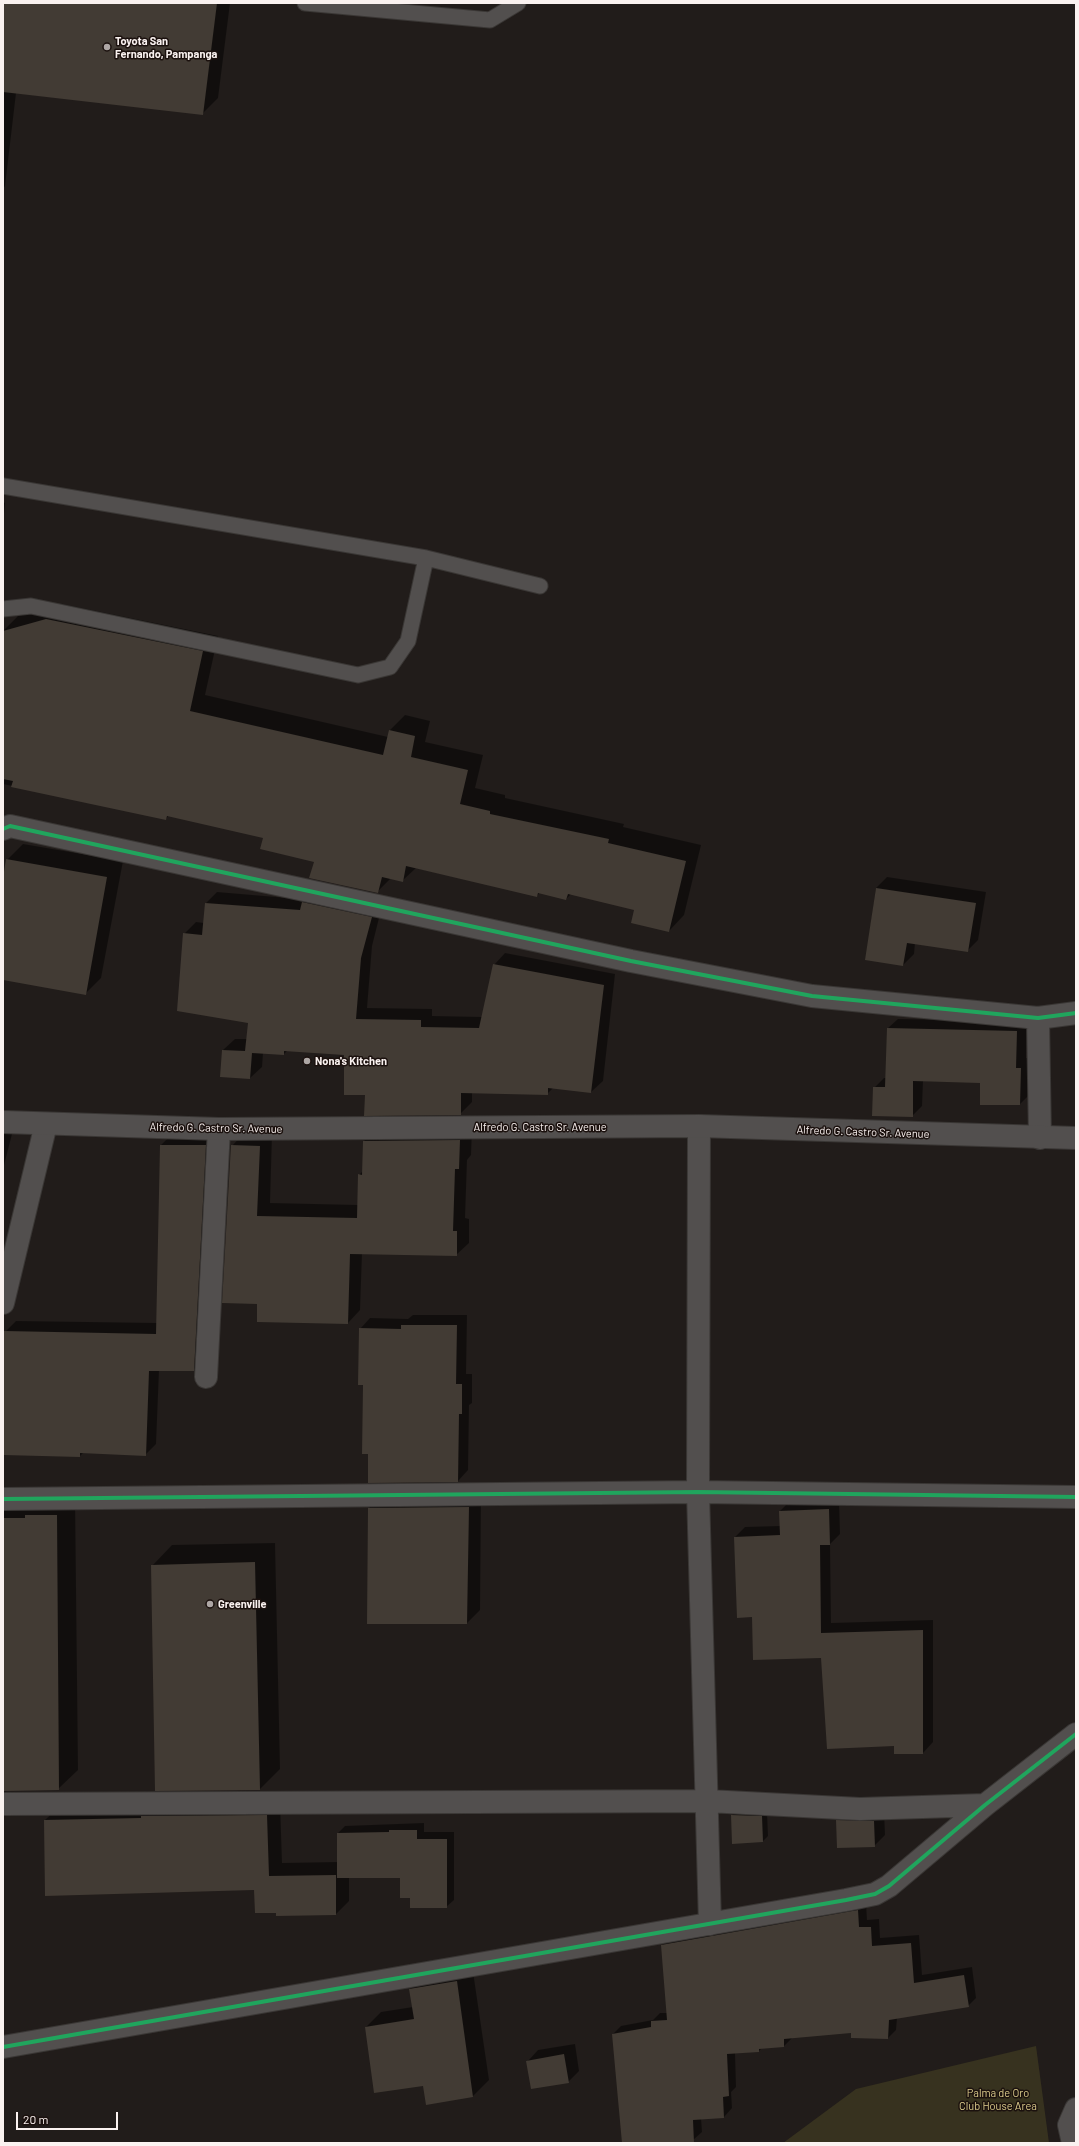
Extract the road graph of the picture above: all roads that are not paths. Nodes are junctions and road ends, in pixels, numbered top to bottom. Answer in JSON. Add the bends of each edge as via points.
{"nodes":[{"id":1,"x":305,"y":3,"type":"edge"},
{"id":2,"x":518,"y":3,"type":"edge"},
{"id":3,"x":3,"y":486,"type":"edge"},
{"id":4,"x":426,"y":558,"type":"junction"},
{"id":5,"x":540,"y":586,"type":"dead end"},
{"id":6,"x":3,"y":609,"type":"edge"},
{"id":7,"x":3,"y":829,"type":"edge"},
{"id":8,"x":1076,"y":1013,"type":"edge"},
{"id":9,"x":1038,"y":1018,"type":"junction"},
{"id":10,"x":3,"y":1122,"type":"edge"},
{"id":11,"x":46,"y":1124,"type":"junction"},
{"id":12,"x":699,"y":1126,"type":"junction"},
{"id":13,"x":218,"y":1129,"type":"junction"},
{"id":14,"x":1040,"y":1138,"type":"junction"},
{"id":15,"x":1076,"y":1138,"type":"edge"},
{"id":16,"x":3,"y":1303,"type":"edge"},
{"id":17,"x":206,"y":1377,"type":"dead end"},
{"id":18,"x":698,"y":1492,"type":"junction"},
{"id":19,"x":1076,"y":1497,"type":"edge"},
{"id":20,"x":3,"y":1499,"type":"edge"},
{"id":21,"x":1076,"y":1734,"type":"edge"},
{"id":22,"x":708,"y":1801,"type":"junction"},
{"id":23,"x":3,"y":1804,"type":"edge"},
{"id":24,"x":984,"y":1805,"type":"junction"},
{"id":25,"x":710,"y":1924,"type":"junction"},
{"id":26,"x":3,"y":2047,"type":"edge"},
{"id":27,"x":1076,"y":2109,"type":"edge"},
{"id":28,"x":1073,"y":2143,"type":"edge"}],
"edges":[{"from":1,"to":2,"type":"lane","via":[[490,20]]},
{"from":3,"to":4,"type":"lane"},
{"from":4,"to":5,"type":"lane"},
{"from":4,"to":6,"type":"lane","via":[[408,641],[390,667],[358,675],[32,606]]},
{"from":7,"to":9,"type":"street","via":[[10,826],[631,961],[812,996]]},
{"from":8,"to":9,"type":"street"},
{"from":9,"to":14,"type":"street"},
{"from":10,"to":11,"type":"street","name":"Alfredo G. Castro Sr. Avenue"},
{"from":11,"to":13,"type":"street","name":"Alfredo G. Castro Sr. Avenue"},
{"from":11,"to":16,"type":"street"},
{"from":12,"to":13,"type":"street","name":"Alfredo G. Castro Sr. Avenue"},
{"from":12,"to":14,"type":"street","name":"Alfredo G. Castro Sr. Avenue"},
{"from":12,"to":18,"type":"street"},
{"from":13,"to":17,"type":"street"},
{"from":14,"to":15,"type":"street","name":"Alfredo G. Castro Sr. Avenue"},
{"from":18,"to":19,"type":"street"},
{"from":18,"to":20,"type":"street"},
{"from":18,"to":22,"type":"street"},
{"from":21,"to":24,"type":"street"},
{"from":22,"to":23,"type":"street"},
{"from":22,"to":24,"type":"street","via":[[860,1809]]},
{"from":22,"to":25,"type":"street"},
{"from":24,"to":25,"type":"street","via":[[903,1876],[875,1894]]},
{"from":25,"to":26,"type":"street"},
{"from":27,"to":28,"type":"street","via":[[1069,2125]]}]}
